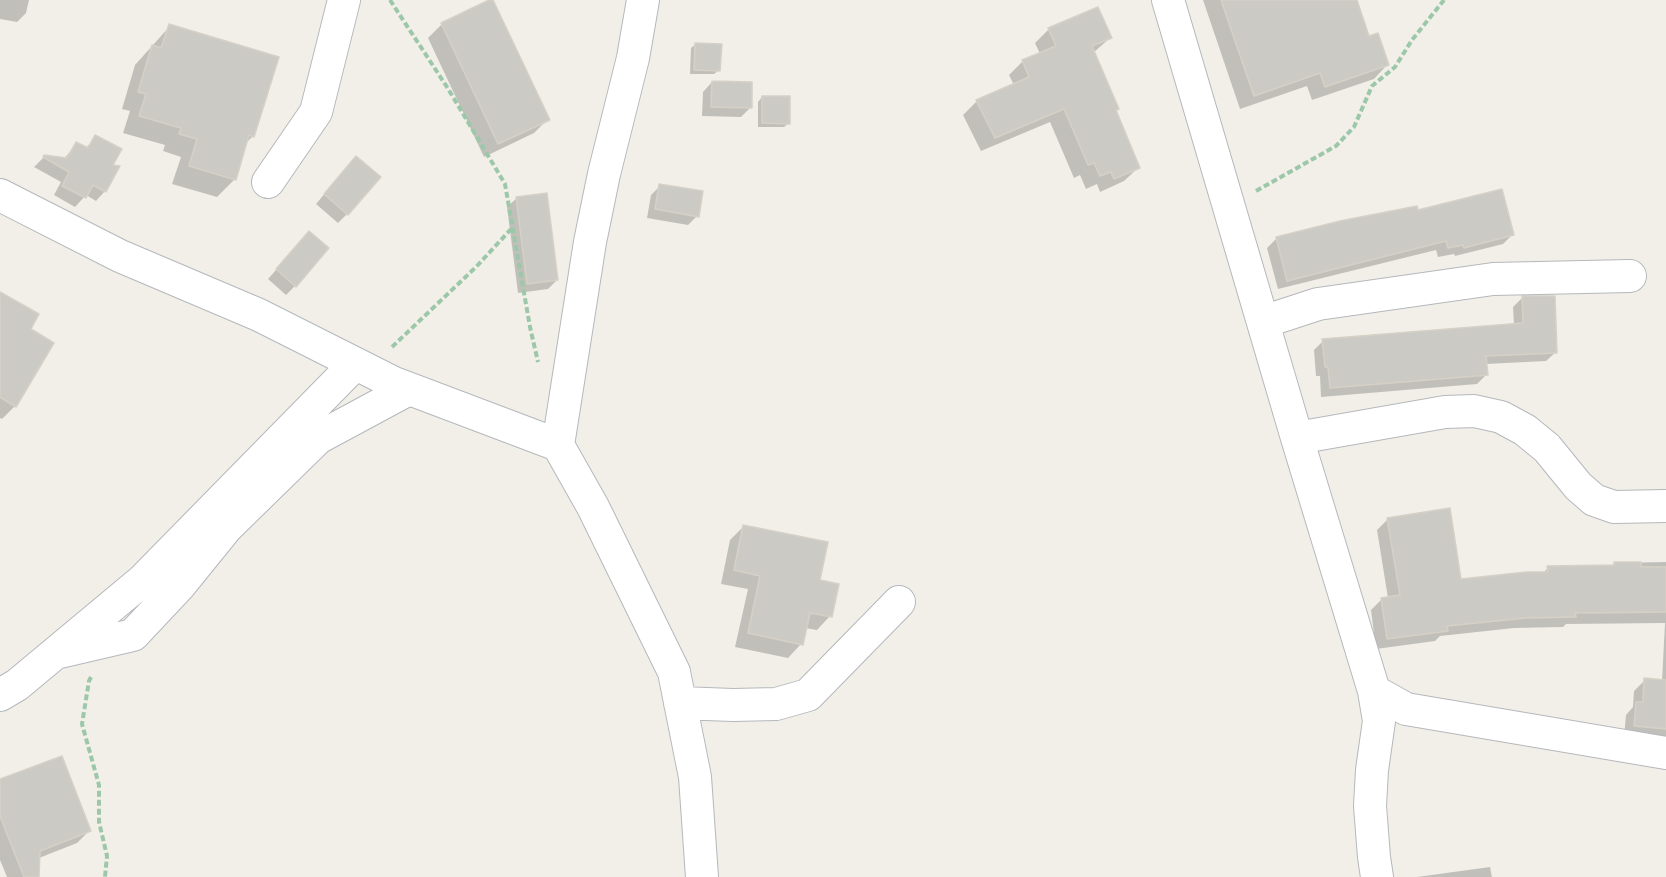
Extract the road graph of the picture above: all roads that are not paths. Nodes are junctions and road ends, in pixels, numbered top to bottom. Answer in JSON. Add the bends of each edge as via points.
{"nodes":[{"id":1,"x":344,"y":0,"type":"edge"},
{"id":2,"x":643,"y":0,"type":"edge"},
{"id":3,"x":1168,"y":0,"type":"edge"},
{"id":4,"x":268,"y":182,"type":"dead end"},
{"id":5,"x":0,"y":195,"type":"edge"},
{"id":6,"x":1630,"y":276,"type":"dead end"},
{"id":7,"x":1263,"y":322,"type":"junction"},
{"id":8,"x":362,"y":367,"type":"junction"},
{"id":9,"x":409,"y":389,"type":"junction"},
{"id":10,"x":1297,"y":438,"type":"junction"},
{"id":11,"x":558,"y":445,"type":"junction"},
{"id":12,"x":1666,"y":506,"type":"edge"},
{"id":13,"x":899,"y":602,"type":"dead end"},
{"id":14,"x":55,"y":653,"type":"junction"},
{"id":15,"x":1374,"y":691,"type":"junction"},
{"id":16,"x":0,"y":695,"type":"edge"},
{"id":17,"x":680,"y":703,"type":"junction"},
{"id":18,"x":1666,"y":753,"type":"edge"},
{"id":19,"x":702,"y":877,"type":"edge"},
{"id":20,"x":1377,"y":877,"type":"edge"}],
"edges":[{"from":1,"to":4,"type":"street","via":[[316,112]]},
{"from":2,"to":11,"type":"street","via":[[590,242]]},
{"from":3,"to":7,"type":"street"},
{"from":5,"to":8,"type":"street","via":[[120,256],[259,315]]},
{"from":6,"to":7,"type":"street","via":[[1493,279],[1318,304]]},
{"from":7,"to":10,"type":"street"},
{"from":8,"to":9,"type":"street"},
{"from":8,"to":14,"type":"street","via":[[143,580]]},
{"from":9,"to":11,"type":"street"},
{"from":9,"to":14,"type":"street","via":[[318,438],[227,527],[133,635]]},
{"from":10,"to":12,"type":"street","via":[[1445,412],[1474,411],[1501,417],[1525,430],[1594,500],[1614,507]]},
{"from":10,"to":15,"type":"street"},
{"from":11,"to":17,"type":"street","via":[[674,672]]},
{"from":13,"to":17,"type":"street","via":[[808,695],[776,704]]},
{"from":14,"to":16,"type":"street"},
{"from":15,"to":18,"type":"street","via":[[1406,709]]},
{"from":15,"to":20,"type":"street","via":[[1379,721],[1370,806]]},
{"from":17,"to":19,"type":"street","via":[[695,777]]}]}
